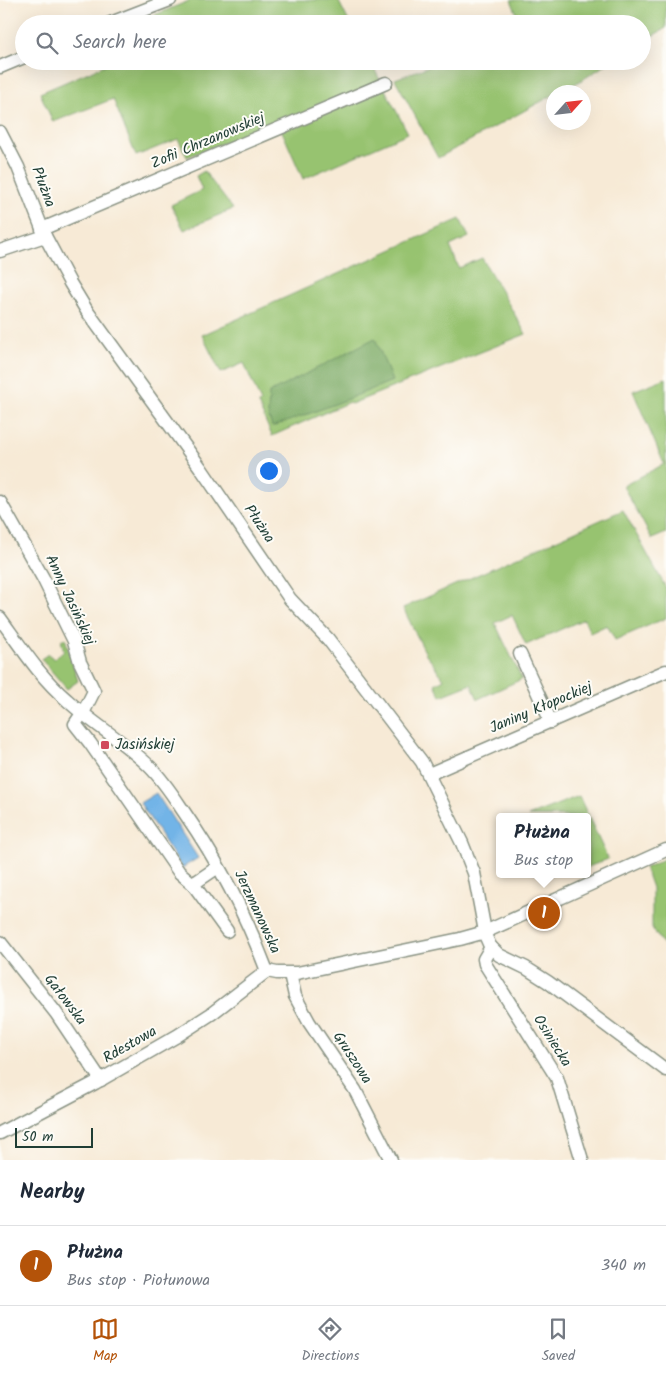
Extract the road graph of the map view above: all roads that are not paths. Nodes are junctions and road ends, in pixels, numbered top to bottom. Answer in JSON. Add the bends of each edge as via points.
{"nodes":[{"id":1,"x":170,"y":0,"type":"edge"},
{"id":2,"x":131,"y":15,"type":"edge"},
{"id":3,"x":15,"y":61,"type":"edge"},
{"id":4,"x":0,"y":67,"type":"edge"},
{"id":5,"x":386,"y":83,"type":"dead end"},
{"id":6,"x":0,"y":132,"type":"edge"},
{"id":7,"x":44,"y":233,"type":"junction"},
{"id":8,"x":0,"y":251,"type":"edge"},
{"id":9,"x":0,"y":502,"type":"edge"},
{"id":10,"x":0,"y":618,"type":"edge"},
{"id":11,"x":520,"y":654,"type":"dead end"},
{"id":12,"x":666,"y":671,"type":"edge"},
{"id":13,"x":82,"y":713,"type":"junction"},
{"id":14,"x":551,"y":722,"type":"junction"},
{"id":15,"x":428,"y":774,"type":"junction"},
{"id":16,"x":666,"y":850,"type":"edge"},
{"id":17,"x":218,"y":867,"type":"junction"},
{"id":18,"x":193,"y":884,"type":"junction"},
{"id":19,"x":227,"y":931,"type":"dead end"},
{"id":20,"x":485,"y":932,"type":"junction"},
{"id":21,"x":0,"y":942,"type":"edge"},
{"id":22,"x":491,"y":947,"type":"junction"},
{"id":23,"x":267,"y":971,"type":"junction"},
{"id":24,"x":290,"y":974,"type":"junction"},
{"id":25,"x":666,"y":1070,"type":"edge"},
{"id":26,"x":101,"y":1080,"type":"junction"},
{"id":27,"x":0,"y":1134,"type":"edge"},
{"id":28,"x":391,"y":1160,"type":"edge"},
{"id":29,"x":582,"y":1160,"type":"edge"}],
"edges":[{"from":1,"to":2,"type":"street"},
{"from":3,"to":4,"type":"street"},
{"from":5,"to":7,"type":"street","name":"Zofii Chrzanowskiej"},
{"from":6,"to":7,"type":"street","name":"Płużna","via":[[18,167]]},
{"from":7,"to":8,"type":"street","name":"Zofii Chrzanowskiej"},
{"from":7,"to":15,"type":"street","name":"Płużna","via":[[88,311],[290,599],[328,639],[418,756]]},
{"from":9,"to":13,"type":"street","name":"Anny Jasińskiej","via":[[74,641],[94,691]]},
{"from":10,"to":13,"type":"street","name":"Jerzmanowska","via":[[46,679]]},
{"from":11,"to":14,"type":"street"},
{"from":12,"to":14,"type":"street","name":"Janiny Kłopockiej"},
{"from":13,"to":17,"type":"street","name":"Jerzmanowska","via":[[150,767],[187,816]]},
{"from":13,"to":18,"type":"street","via":[[74,724],[179,872]]},
{"from":14,"to":15,"type":"street","name":"Janiny Kłopockiej"},
{"from":15,"to":20,"type":"street","name":"Płużna","via":[[474,873]]},
{"from":16,"to":20,"type":"street","name":"Jerzmanowska"},
{"from":17,"to":18,"type":"street"},
{"from":17,"to":23,"type":"street","name":"Jerzmanowska"},
{"from":18,"to":19,"type":"street"},
{"from":20,"to":22,"type":"street"},
{"from":20,"to":24,"type":"street","name":"Jerzmanowska"},
{"from":21,"to":26,"type":"street","name":"Gałowska","via":[[56,1013]]},
{"from":22,"to":25,"type":"street","via":[[499,955],[548,982]]},
{"from":22,"to":29,"type":"street","name":"Osiniecka","via":[[484,959],[486,966],[556,1078]]},
{"from":23,"to":24,"type":"street","name":"Jerzmanowska"},
{"from":23,"to":26,"type":"street","name":"Rdestowa","via":[[191,1028]]},
{"from":24,"to":28,"type":"street","name":"Gruszowa","via":[[295,996],[309,1022],[355,1090]]},
{"from":26,"to":27,"type":"street","name":"Rdestowa"}]}
